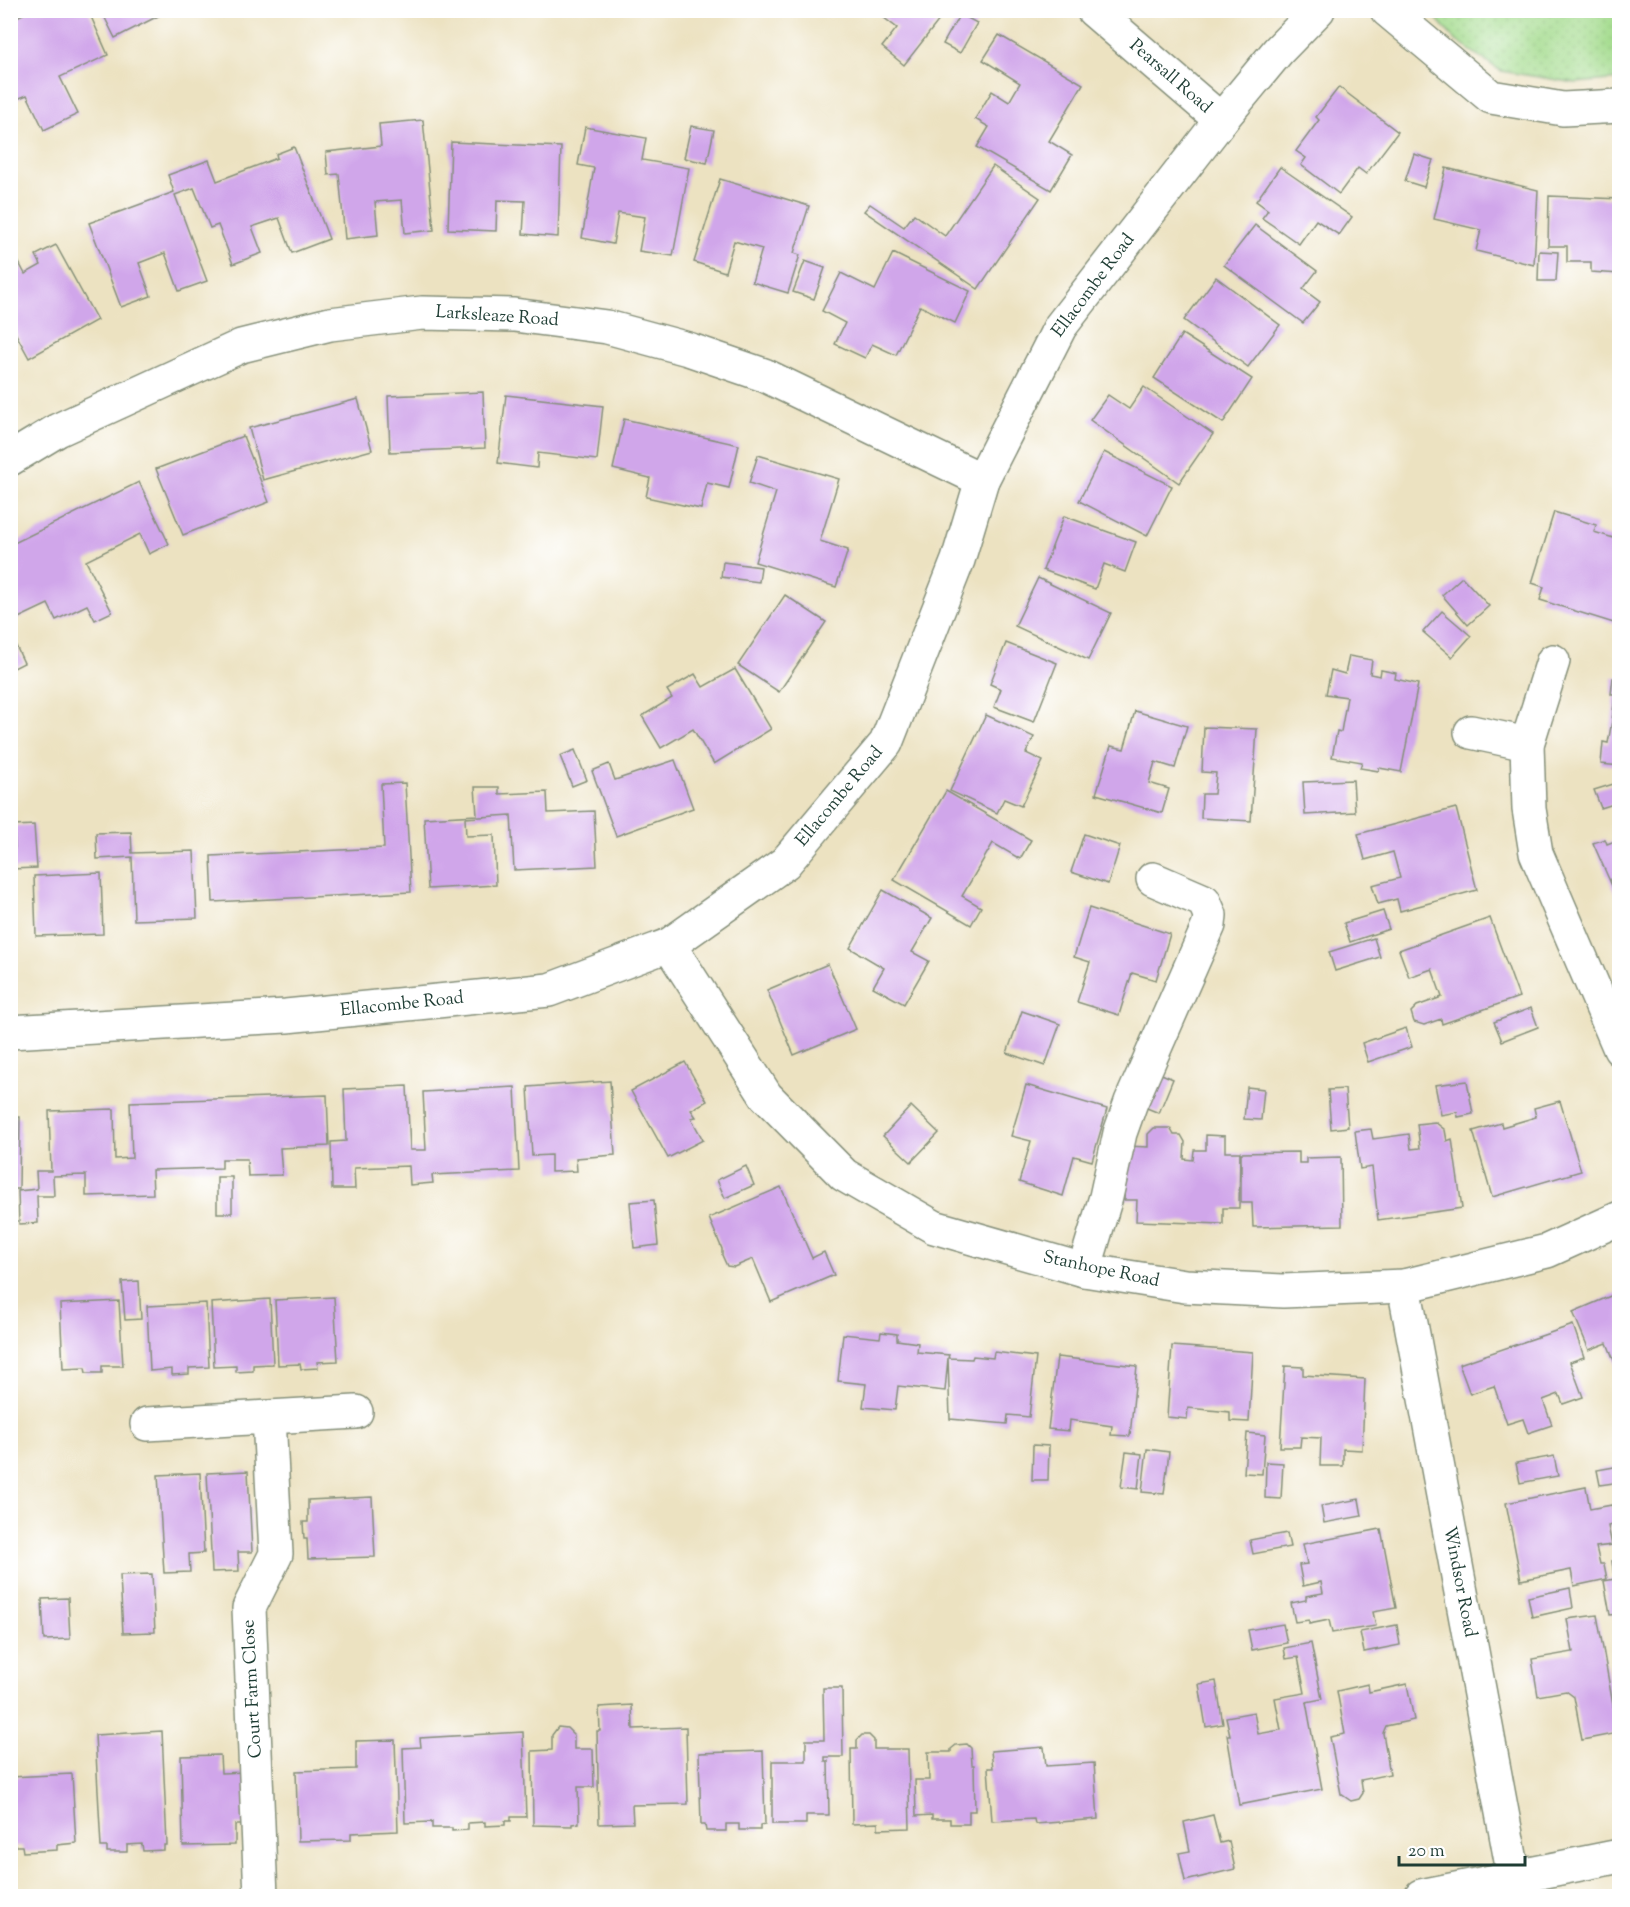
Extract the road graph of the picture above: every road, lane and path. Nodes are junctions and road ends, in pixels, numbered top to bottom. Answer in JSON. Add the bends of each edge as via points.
{"nodes":[{"id":1,"x":1093,"y":10,"type":"edge"},
{"id":2,"x":1318,"y":10,"type":"edge"},
{"id":3,"x":1387,"y":10,"type":"edge"},
{"id":4,"x":1620,"y":106,"type":"edge"},
{"id":5,"x":1221,"y":120,"type":"junction"},
{"id":6,"x":10,"y":459,"type":"edge"},
{"id":7,"x":982,"y":480,"type":"junction"},
{"id":8,"x":1553,"y":661,"type":"dead end"},
{"id":9,"x":1471,"y":732,"type":"dead end"},
{"id":10,"x":1527,"y":744,"type":"junction"},
{"id":11,"x":1153,"y":879,"type":"dead end"},
{"id":12,"x":669,"y":945,"type":"junction"},
{"id":13,"x":10,"y":1032,"type":"edge"},
{"id":14,"x":1620,"y":1049,"type":"edge"},
{"id":15,"x":1620,"y":1218,"type":"edge"},
{"id":16,"x":1084,"y":1270,"type":"junction"},
{"id":17,"x":1404,"y":1286,"type":"junction"},
{"id":18,"x":356,"y":1413,"type":"dead end"},
{"id":19,"x":269,"y":1417,"type":"junction"},
{"id":20,"x":147,"y":1424,"type":"dead end"},
{"id":21,"x":1620,"y":1856,"type":"edge"},
{"id":22,"x":1515,"y":1877,"type":"junction"},
{"id":23,"x":261,"y":1896,"type":"edge"},
{"id":24,"x":1421,"y":1896,"type":"edge"}],
"edges":[{"from":1,"to":5,"type":"street","name":"Pearsall Road"},
{"from":2,"to":5,"type":"street","name":"Ellacombe Road"},
{"from":3,"to":4,"type":"street","via":[[1491,98],[1563,109]]},
{"from":5,"to":7,"type":"street","name":"Ellacombe Road","via":[[1060,327]]},
{"from":6,"to":7,"type":"street","name":"Larksleaze Road","via":[[58,430],[241,346],[330,324],[422,313],[514,315],[607,327],[688,349],[764,375]]},
{"from":7,"to":12,"type":"street","name":"Ellacombe Road","via":[[958,560],[886,743],[785,863]]},
{"from":8,"to":10,"type":"street"},
{"from":9,"to":10,"type":"street"},
{"from":10,"to":14,"type":"street","via":[[1529,809],[1536,853]]},
{"from":11,"to":16,"type":"street","via":[[1204,901],[1210,915],[1209,925],[1131,1102]]},
{"from":12,"to":13,"type":"street","name":"Ellacombe Road","via":[[549,990],[286,1016]]},
{"from":12,"to":16,"type":"street","name":"Stanhope Road","via":[[765,1096],[844,1176],[934,1227]]},
{"from":15,"to":17,"type":"street","name":"Stanhope Road","via":[[1547,1251]]},
{"from":16,"to":17,"type":"street","name":"Stanhope Road","via":[[1185,1286],[1283,1291]]},
{"from":17,"to":22,"type":"street","name":"Windsor Road"},
{"from":18,"to":19,"type":"street"},
{"from":19,"to":20,"type":"street"},
{"from":19,"to":23,"type":"street","name":"Court Farm Close","via":[[276,1554],[249,1608]]},
{"from":21,"to":22,"type":"street"},
{"from":22,"to":24,"type":"street"}]}
